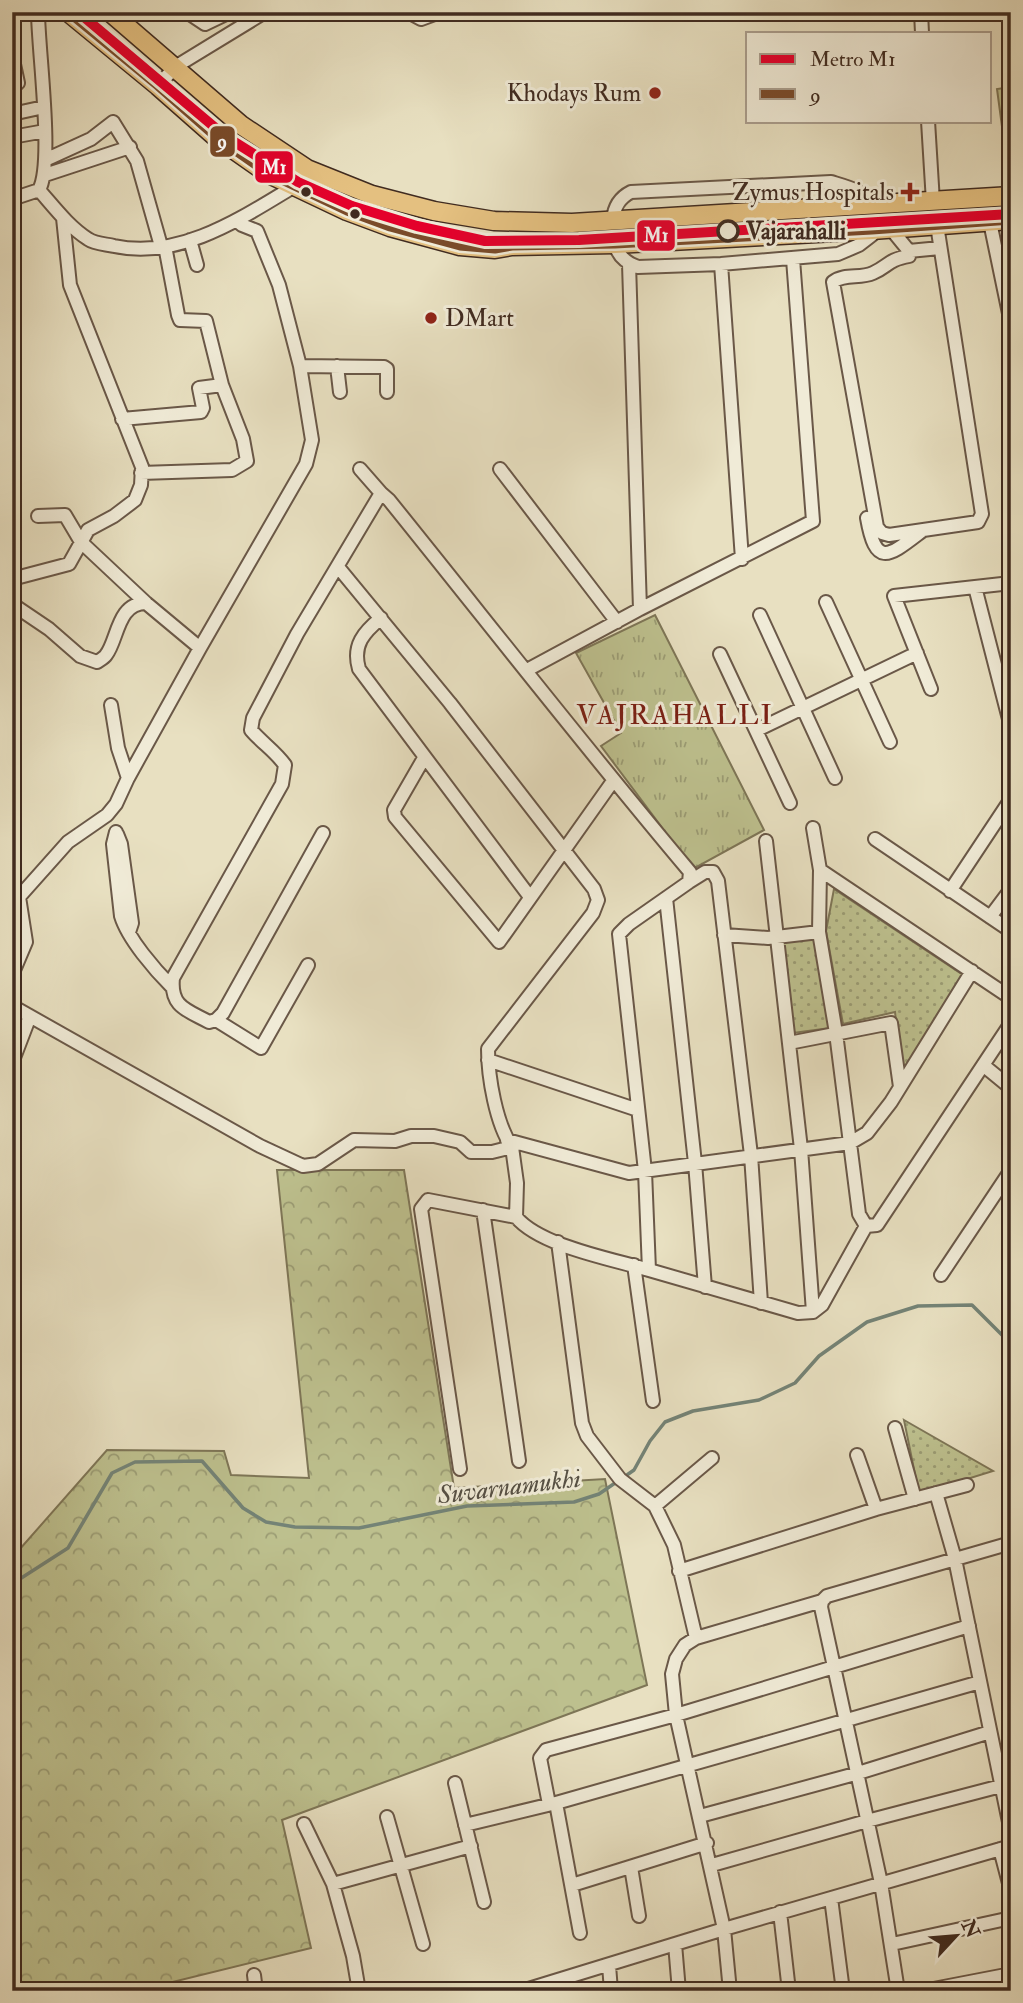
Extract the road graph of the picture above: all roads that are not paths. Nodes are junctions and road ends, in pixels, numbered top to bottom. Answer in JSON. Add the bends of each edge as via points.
{"nodes":[{"id":1,"x":38,"y":12,"type":"edge"},
{"id":2,"x":68,"y":12,"type":"edge"},
{"id":3,"x":110,"y":12,"type":"edge"},
{"id":4,"x":187,"y":12,"type":"edge"},
{"id":5,"x":230,"y":12,"type":"edge"},
{"id":6,"x":408,"y":12,"type":"edge"},
{"id":7,"x":440,"y":12,"type":"edge"},
{"id":8,"x":921,"y":12,"type":"edge"},
{"id":9,"x":254,"y":15,"type":"edge"},
{"id":10,"x":922,"y":32,"type":"edge"},
{"id":11,"x":12,"y":55,"type":"edge"},
{"id":12,"x":175,"y":66,"type":"junction"},
{"id":13,"x":18,"y":83,"type":"dead end"},
{"id":14,"x":158,"y":86,"type":"junction"},
{"id":15,"x":44,"y":107,"type":"junction"},
{"id":16,"x":12,"y":114,"type":"edge"},
{"id":17,"x":928,"y":122,"type":"edge"},
{"id":18,"x":45,"y":131,"type":"junction"},
{"id":19,"x":12,"y":137,"type":"edge"},
{"id":20,"x":130,"y":147,"type":"junction"},
{"id":21,"x":45,"y":160,"type":"junction"},
{"id":22,"x":45,"y":175,"type":"junction"},
{"id":23,"x":293,"y":187,"type":"junction"},
{"id":24,"x":39,"y":190,"type":"junction"},
{"id":25,"x":1011,"y":196,"type":"edge"},
{"id":26,"x":12,"y":199,"type":"edge"},
{"id":27,"x":933,"y":202,"type":"junction"},
{"id":28,"x":872,"y":205,"type":"junction"},
{"id":29,"x":63,"y":218,"type":"junction"},
{"id":30,"x":609,"y":220,"type":"junction"},
{"id":31,"x":1011,"y":220,"type":"edge"},
{"id":32,"x":237,"y":221,"type":"junction"},
{"id":33,"x":990,"y":222,"type":"junction"},
{"id":34,"x":937,"y":225,"type":"junction"},
{"id":35,"x":891,"y":229,"type":"junction"},
{"id":36,"x":872,"y":230,"type":"junction"},
{"id":37,"x":190,"y":240,"type":"junction"},
{"id":38,"x":611,"y":244,"type":"junction"},
{"id":39,"x":163,"y":246,"type":"junction"},
{"id":40,"x":940,"y":248,"type":"junction"},
{"id":41,"x":909,"y":251,"type":"junction"},
{"id":42,"x":793,"y":259,"type":"junction"},
{"id":43,"x":629,"y":264,"type":"junction"},
{"id":44,"x":721,"y":264,"type":"junction"},
{"id":45,"x":197,"y":265,"type":"dead end"},
{"id":46,"x":1011,"y":323,"type":"edge"},
{"id":47,"x":300,"y":366,"type":"junction"},
{"id":48,"x":337,"y":366,"type":"junction"},
{"id":49,"x":222,"y":384,"type":"junction"},
{"id":50,"x":340,"y":392,"type":"dead end"},
{"id":51,"x":387,"y":392,"type":"dead end"},
{"id":52,"x":122,"y":419,"type":"junction"},
{"id":53,"x":858,"y":422,"type":"junction"},
{"id":54,"x":360,"y":469,"type":"dead end"},
{"id":55,"x":500,"y":469,"type":"dead end"},
{"id":56,"x":141,"y":473,"type":"junction"},
{"id":57,"x":381,"y":493,"type":"junction"},
{"id":58,"x":863,"y":493,"type":"dead end"},
{"id":59,"x":866,"y":511,"type":"dead end"},
{"id":60,"x":38,"y":516,"type":"dead end"},
{"id":61,"x":924,"y":530,"type":"junction"},
{"id":62,"x":81,"y":542,"type":"junction"},
{"id":63,"x":742,"y":559,"type":"junction"},
{"id":64,"x":338,"y":567,"type":"junction"},
{"id":65,"x":12,"y":579,"type":"edge"},
{"id":66,"x":1011,"y":583,"type":"edge"},
{"id":67,"x":975,"y":587,"type":"junction"},
{"id":68,"x":826,"y":602,"type":"dead end"},
{"id":69,"x":146,"y":603,"type":"junction"},
{"id":70,"x":12,"y":604,"type":"edge"},
{"id":71,"x":640,"y":609,"type":"junction"},
{"id":72,"x":760,"y":615,"type":"dead end"},
{"id":73,"x":381,"y":618,"type":"junction"},
{"id":74,"x":617,"y":622,"type":"junction"},
{"id":75,"x":200,"y":648,"type":"junction"},
{"id":76,"x":917,"y":653,"type":"junction"},
{"id":77,"x":720,"y":654,"type":"dead end"},
{"id":78,"x":527,"y":670,"type":"junction"},
{"id":79,"x":861,"y":680,"type":"junction"},
{"id":80,"x":931,"y":689,"type":"dead end"},
{"id":81,"x":111,"y":705,"type":"dead end"},
{"id":82,"x":802,"y":708,"type":"junction"},
{"id":83,"x":1011,"y":727,"type":"edge"},
{"id":84,"x":757,"y":730,"type":"junction"},
{"id":85,"x":890,"y":742,"type":"dead end"},
{"id":86,"x":424,"y":758,"type":"junction"},
{"id":87,"x":128,"y":778,"type":"junction"},
{"id":88,"x":835,"y":778,"type":"dead end"},
{"id":89,"x":613,"y":781,"type":"junction"},
{"id":90,"x":1011,"y":799,"type":"edge"},
{"id":91,"x":790,"y":803,"type":"dead end"},
{"id":92,"x":107,"y":815,"type":"junction"},
{"id":93,"x":813,"y":828,"type":"dead end"},
{"id":94,"x":323,"y":833,"type":"dead end"},
{"id":95,"x":875,"y":839,"type":"dead end"},
{"id":96,"x":765,"y":841,"type":"dead end"},
{"id":97,"x":564,"y":850,"type":"junction"},
{"id":98,"x":820,"y":870,"type":"junction"},
{"id":99,"x":689,"y":882,"type":"junction"},
{"id":100,"x":1011,"y":888,"type":"edge"},
{"id":101,"x":950,"y":891,"type":"junction"},
{"id":102,"x":16,"y":895,"type":"edge"},
{"id":103,"x":530,"y":897,"type":"junction"},
{"id":104,"x":666,"y":898,"type":"junction"},
{"id":105,"x":990,"y":917,"type":"junction"},
{"id":106,"x":1011,"y":931,"type":"edge"},
{"id":107,"x":820,"y":932,"type":"junction"},
{"id":108,"x":724,"y":935,"type":"junction"},
{"id":109,"x":777,"y":937,"type":"junction"},
{"id":110,"x":308,"y":965,"type":"dead end"},
{"id":111,"x":972,"y":971,"type":"junction"},
{"id":112,"x":12,"y":975,"type":"edge"},
{"id":113,"x":172,"y":987,"type":"junction"},
{"id":114,"x":1011,"y":998,"type":"edge"},
{"id":115,"x":12,"y":1006,"type":"edge"},
{"id":116,"x":30,"y":1016,"type":"junction"},
{"id":117,"x":216,"y":1020,"type":"junction"},
{"id":118,"x":1011,"y":1023,"type":"edge"},
{"id":119,"x":836,"y":1033,"type":"junction"},
{"id":120,"x":789,"y":1043,"type":"junction"},
{"id":121,"x":488,"y":1060,"type":"junction"},
{"id":122,"x":12,"y":1063,"type":"edge"},
{"id":123,"x":984,"y":1065,"type":"junction"},
{"id":124,"x":900,"y":1087,"type":"junction"},
{"id":125,"x":1011,"y":1088,"type":"edge"},
{"id":126,"x":638,"y":1110,"type":"junction"},
{"id":127,"x":510,"y":1143,"type":"junction"},
{"id":128,"x":850,"y":1143,"type":"junction"},
{"id":129,"x":801,"y":1149,"type":"junction"},
{"id":130,"x":751,"y":1155,"type":"junction"},
{"id":131,"x":695,"y":1163,"type":"junction"},
{"id":132,"x":1011,"y":1170,"type":"edge"},
{"id":133,"x":645,"y":1171,"type":"junction"},
{"id":134,"x":484,"y":1210,"type":"junction"},
{"id":135,"x":516,"y":1217,"type":"junction"},
{"id":136,"x":866,"y":1226,"type":"junction"},
{"id":137,"x":558,"y":1242,"type":"junction"},
{"id":138,"x":634,"y":1265,"type":"junction"},
{"id":139,"x":649,"y":1270,"type":"junction"},
{"id":140,"x":941,"y":1275,"type":"dead end"},
{"id":141,"x":705,"y":1287,"type":"junction"},
{"id":142,"x":761,"y":1303,"type":"junction"},
{"id":143,"x":813,"y":1312,"type":"junction"},
{"id":144,"x":653,"y":1401,"type":"dead end"},
{"id":145,"x":895,"y":1428,"type":"dead end"},
{"id":146,"x":857,"y":1455,"type":"dead end"},
{"id":147,"x":712,"y":1458,"type":"dead end"},
{"id":148,"x":519,"y":1461,"type":"dead end"},
{"id":149,"x":460,"y":1469,"type":"dead end"},
{"id":150,"x":967,"y":1485,"type":"dead end"},
{"id":151,"x":936,"y":1493,"type":"junction"},
{"id":152,"x":915,"y":1499,"type":"junction"},
{"id":153,"x":655,"y":1506,"type":"junction"},
{"id":154,"x":876,"y":1509,"type":"junction"},
{"id":155,"x":1011,"y":1543,"type":"edge"},
{"id":156,"x":955,"y":1559,"type":"junction"},
{"id":157,"x":679,"y":1572,"type":"junction"},
{"id":158,"x":822,"y":1601,"type":"junction"},
{"id":159,"x":969,"y":1626,"type":"junction"},
{"id":160,"x":696,"y":1638,"type":"junction"},
{"id":161,"x":835,"y":1667,"type":"junction"},
{"id":162,"x":980,"y":1682,"type":"junction"},
{"id":163,"x":676,"y":1715,"type":"junction"},
{"id":164,"x":845,"y":1721,"type":"junction"},
{"id":165,"x":990,"y":1732,"type":"junction"},
{"id":166,"x":689,"y":1765,"type":"junction"},
{"id":167,"x":855,"y":1774,"type":"junction"},
{"id":168,"x":455,"y":1783,"type":"dead end"},
{"id":169,"x":1001,"y":1786,"type":"junction"},
{"id":170,"x":552,"y":1803,"type":"junction"},
{"id":171,"x":701,"y":1816,"type":"junction"},
{"id":172,"x":387,"y":1817,"type":"dead end"},
{"id":173,"x":867,"y":1821,"type":"junction"},
{"id":174,"x":304,"y":1824,"type":"dead end"},
{"id":175,"x":465,"y":1825,"type":"junction"},
{"id":176,"x":1011,"y":1832,"type":"edge"},
{"id":177,"x":707,"y":1843,"type":"junction"},
{"id":178,"x":471,"y":1846,"type":"junction"},
{"id":179,"x":1006,"y":1847,"type":"edge"},
{"id":180,"x":400,"y":1865,"type":"junction"},
{"id":181,"x":712,"y":1866,"type":"junction"},
{"id":182,"x":631,"y":1867,"type":"junction"},
{"id":183,"x":881,"y":1883,"type":"junction"},
{"id":184,"x":333,"y":1884,"type":"junction"},
{"id":185,"x":572,"y":1885,"type":"junction"},
{"id":186,"x":1011,"y":1891,"type":"edge"},
{"id":187,"x":831,"y":1898,"type":"junction"},
{"id":188,"x":484,"y":1902,"type":"dead end"},
{"id":189,"x":780,"y":1912,"type":"junction"},
{"id":190,"x":639,"y":1916,"type":"dead end"},
{"id":191,"x":1011,"y":1918,"type":"edge"},
{"id":192,"x":724,"y":1929,"type":"junction"},
{"id":193,"x":580,"y":1933,"type":"dead end"},
{"id":194,"x":423,"y":1944,"type":"dead end"},
{"id":195,"x":675,"y":1944,"type":"junction"},
{"id":196,"x":892,"y":1944,"type":"junction"},
{"id":197,"x":609,"y":1965,"type":"junction"},
{"id":198,"x":1011,"y":1973,"type":"edge"},
{"id":199,"x":254,"y":1975,"type":"dead end"},
{"id":200,"x":551,"y":1987,"type":"edge"},
{"id":201,"x":256,"y":1991,"type":"edge"},
{"id":202,"x":359,"y":1991,"type":"edge"},
{"id":203,"x":522,"y":1991,"type":"edge"},
{"id":204,"x":611,"y":1991,"type":"edge"},
{"id":205,"x":679,"y":1991,"type":"edge"},
{"id":206,"x":730,"y":1991,"type":"edge"},
{"id":207,"x":789,"y":1991,"type":"edge"},
{"id":208,"x":843,"y":1991,"type":"edge"},
{"id":209,"x":898,"y":1991,"type":"edge"},
{"id":210,"x":923,"y":1991,"type":"edge"}],
"edges":[{"from":1,"to":15,"type":"street"},
{"from":2,"to":14,"type":"highway"},
{"from":3,"to":12,"type":"highway"},
{"from":4,"to":5,"type":"street","via":[[205,24]]},
{"from":6,"to":7,"type":"street","via":[[421,19]]},
{"from":8,"to":10,"type":"street"},
{"from":9,"to":12,"type":"street"},
{"from":11,"to":13,"type":"street"},
{"from":12,"to":14,"type":"street"},
{"from":12,"to":30,"type":"highway","via":[[241,125],[307,169],[372,195],[494,221]]},
{"from":14,"to":23,"type":"highway","via":[[234,151]]},
{"from":15,"to":16,"type":"street"},
{"from":15,"to":18,"type":"street"},
{"from":17,"to":27,"type":"street"},
{"from":18,"to":19,"type":"street"},
{"from":18,"to":21,"type":"street"},
{"from":20,"to":21,"type":"street","via":[[113,122],[91,139]]},
{"from":20,"to":22,"type":"street"},
{"from":20,"to":39,"type":"street"},
{"from":21,"to":22,"type":"street"},
{"from":22,"to":24,"type":"street"},
{"from":23,"to":32,"type":"street"},
{"from":23,"to":38,"type":"highway","via":[[390,227],[460,246]]},
{"from":24,"to":26,"type":"street"},
{"from":24,"to":29,"type":"street"},
{"from":25,"to":27,"type":"highway"},
{"from":27,"to":28,"type":"highway"},
{"from":28,"to":30,"type":"highway"},
{"from":28,"to":30,"type":"street","via":[[848,187],[831,182],[631,192],[621,197]]},
{"from":29,"to":39,"type":"street","via":[[90,241],[130,250]]},
{"from":29,"to":52,"type":"street","via":[[70,285]]},
{"from":30,"to":38,"type":"highway"},
{"from":31,"to":33,"type":"highway"},
{"from":32,"to":37,"type":"street"},
{"from":32,"to":47,"type":"street","via":[[260,236],[279,285]]},
{"from":33,"to":34,"type":"highway"},
{"from":33,"to":46,"type":"street"},
{"from":34,"to":35,"type":"highway"},
{"from":34,"to":40,"type":"street"},
{"from":35,"to":36,"type":"highway"},
{"from":35,"to":41,"type":"street"},
{"from":36,"to":38,"type":"highway"},
{"from":36,"to":42,"type":"street","via":[[859,245],[838,254]]},
{"from":37,"to":39,"type":"street"},
{"from":37,"to":45,"type":"street"},
{"from":38,"to":43,"type":"street"},
{"from":39,"to":49,"type":"street","via":[[180,320],[206,321]]},
{"from":40,"to":41,"type":"street"},
{"from":40,"to":61,"type":"street","via":[[982,514],[978,522]]},
{"from":41,"to":53,"type":"street","via":[[909,256],[894,259],[872,274],[834,282]]},
{"from":42,"to":44,"type":"street"},
{"from":42,"to":63,"type":"street","via":[[813,521]]},
{"from":43,"to":44,"type":"street"},
{"from":43,"to":71,"type":"street"},
{"from":44,"to":63,"type":"street"},
{"from":47,"to":48,"type":"street"},
{"from":47,"to":75,"type":"street","via":[[312,440],[306,464]]},
{"from":48,"to":50,"type":"street"},
{"from":48,"to":51,"type":"street","via":[[384,367]]},
{"from":49,"to":52,"type":"street","via":[[199,388],[201,412]]},
{"from":49,"to":56,"type":"street","via":[[247,461],[232,470]]},
{"from":52,"to":56,"type":"street"},
{"from":53,"to":58,"type":"street","via":[[853,434]]},
{"from":53,"to":61,"type":"street","via":[[877,527],[889,535]]},
{"from":54,"to":57,"type":"street"},
{"from":55,"to":74,"type":"street"},
{"from":56,"to":62,"type":"street","via":[[135,500],[88,530]]},
{"from":57,"to":64,"type":"street"},
{"from":57,"to":78,"type":"street"},
{"from":59,"to":61,"type":"street","via":[[872,544],[885,554],[895,552]]},
{"from":60,"to":62,"type":"street","via":[[65,515]]},
{"from":62,"to":65,"type":"street","via":[[69,564]]},
{"from":62,"to":69,"type":"street"},
{"from":63,"to":71,"type":"street"},
{"from":64,"to":73,"type":"street"},
{"from":64,"to":113,"type":"street","via":[[253,718],[251,730],[285,765],[282,784]]},
{"from":66,"to":67,"type":"street"},
{"from":67,"to":76,"type":"street","via":[[894,596]]},
{"from":67,"to":83,"type":"street"},
{"from":68,"to":79,"type":"street"},
{"from":69,"to":70,"type":"street","via":[[123,616],[106,655],[97,662],[80,656]]},
{"from":69,"to":75,"type":"street"},
{"from":71,"to":74,"type":"street"},
{"from":72,"to":82,"type":"street"},
{"from":73,"to":86,"type":"street","via":[[357,646],[359,669]]},
{"from":73,"to":97,"type":"street"},
{"from":74,"to":78,"type":"street"},
{"from":75,"to":87,"type":"street"},
{"from":76,"to":79,"type":"street"},
{"from":76,"to":80,"type":"street"},
{"from":77,"to":84,"type":"street"},
{"from":78,"to":89,"type":"street"},
{"from":79,"to":82,"type":"street"},
{"from":79,"to":85,"type":"street"},
{"from":81,"to":87,"type":"street"},
{"from":82,"to":84,"type":"street"},
{"from":82,"to":88,"type":"street"},
{"from":84,"to":91,"type":"street"},
{"from":86,"to":103,"type":"street"},
{"from":86,"to":103,"type":"street","via":[[394,810],[398,822],[499,942]]},
{"from":87,"to":92,"type":"street"},
{"from":89,"to":97,"type":"street"},
{"from":89,"to":99,"type":"street","via":[[690,872]]},
{"from":90,"to":101,"type":"street"},
{"from":92,"to":102,"type":"street","via":[[68,842]]},
{"from":92,"to":113,"type":"street","via":[[116,832],[113,844],[124,926]]},
{"from":93,"to":98,"type":"street"},
{"from":94,"to":117,"type":"street"},
{"from":95,"to":101,"type":"street"},
{"from":96,"to":109,"type":"street"},
{"from":97,"to":103,"type":"street"},
{"from":97,"to":121,"type":"street","via":[[598,900],[593,913],[488,1049]]},
{"from":98,"to":107,"type":"street"},
{"from":98,"to":111,"type":"street"},
{"from":99,"to":104,"type":"street"},
{"from":99,"to":108,"type":"street","via":[[713,872]]},
{"from":100,"to":105,"type":"street"},
{"from":101,"to":105,"type":"street"},
{"from":102,"to":112,"type":"street","via":[[26,943]]},
{"from":104,"to":126,"type":"street","via":[[619,934]]},
{"from":104,"to":131,"type":"street"},
{"from":105,"to":106,"type":"street"},
{"from":107,"to":109,"type":"street"},
{"from":107,"to":119,"type":"street"},
{"from":108,"to":109,"type":"street"},
{"from":108,"to":130,"type":"street"},
{"from":109,"to":120,"type":"street"},
{"from":110,"to":117,"type":"street","via":[[261,1048]]},
{"from":111,"to":114,"type":"street"},
{"from":111,"to":124,"type":"street"},
{"from":113,"to":117,"type":"street","via":[[180,1007],[209,1022]]},
{"from":115,"to":116,"type":"street"},
{"from":116,"to":122,"type":"street"},
{"from":116,"to":127,"type":"street","via":[[303,1166],[318,1164],[354,1140],[434,1136],[460,1142],[471,1152],[492,1152]]},
{"from":118,"to":123,"type":"street"},
{"from":119,"to":120,"type":"street"},
{"from":119,"to":124,"type":"street","via":[[891,1023]]},
{"from":119,"to":128,"type":"street"},
{"from":120,"to":129,"type":"street"},
{"from":121,"to":126,"type":"street"},
{"from":121,"to":127,"type":"street","via":[[495,1101]]},
{"from":123,"to":125,"type":"street"},
{"from":123,"to":136,"type":"street","via":[[877,1225]]},
{"from":124,"to":128,"type":"street","via":[[867,1133]]},
{"from":126,"to":133,"type":"street"},
{"from":127,"to":133,"type":"street","via":[[629,1173]]},
{"from":127,"to":135,"type":"street","via":[[517,1183]]},
{"from":128,"to":129,"type":"street"},
{"from":128,"to":136,"type":"street","via":[[859,1214]]},
{"from":129,"to":130,"type":"street"},
{"from":129,"to":143,"type":"street"},
{"from":130,"to":131,"type":"street"},
{"from":130,"to":142,"type":"street"},
{"from":131,"to":133,"type":"street"},
{"from":131,"to":141,"type":"street"},
{"from":132,"to":140,"type":"street"},
{"from":133,"to":139,"type":"street"},
{"from":134,"to":135,"type":"street"},
{"from":134,"to":148,"type":"street"},
{"from":134,"to":149,"type":"street","via":[[428,1200],[421,1209]]},
{"from":135,"to":137,"type":"street","via":[[523,1226]]},
{"from":136,"to":143,"type":"street","via":[[822,1305]]},
{"from":137,"to":138,"type":"street"},
{"from":137,"to":153,"type":"street","via":[[584,1429],[620,1479]]},
{"from":138,"to":139,"type":"street"},
{"from":138,"to":144,"type":"street"},
{"from":139,"to":141,"type":"street"},
{"from":141,"to":142,"type":"street"},
{"from":142,"to":143,"type":"street","via":[[798,1313]]},
{"from":145,"to":152,"type":"street"},
{"from":146,"to":154,"type":"street"},
{"from":147,"to":153,"type":"street"},
{"from":150,"to":151,"type":"street"},
{"from":151,"to":152,"type":"street"},
{"from":151,"to":156,"type":"street"},
{"from":152,"to":154,"type":"street"},
{"from":153,"to":157,"type":"street","via":[[674,1545]]},
{"from":154,"to":157,"type":"street"},
{"from":155,"to":156,"type":"street"},
{"from":156,"to":158,"type":"street"},
{"from":156,"to":159,"type":"street"},
{"from":157,"to":160,"type":"street"},
{"from":158,"to":160,"type":"street"},
{"from":158,"to":161,"type":"street"},
{"from":159,"to":161,"type":"street"},
{"from":159,"to":162,"type":"street"},
{"from":160,"to":163,"type":"street","via":[[685,1645],[672,1674]]},
{"from":161,"to":163,"type":"street"},
{"from":161,"to":164,"type":"street"},
{"from":162,"to":164,"type":"street"},
{"from":162,"to":165,"type":"street"},
{"from":163,"to":166,"type":"street"},
{"from":163,"to":170,"type":"street","via":[[546,1750],[540,1758]]},
{"from":164,"to":166,"type":"street"},
{"from":164,"to":167,"type":"street"},
{"from":165,"to":167,"type":"street"},
{"from":165,"to":169,"type":"street"},
{"from":166,"to":170,"type":"street"},
{"from":166,"to":171,"type":"street"},
{"from":167,"to":171,"type":"street"},
{"from":167,"to":173,"type":"street"},
{"from":168,"to":175,"type":"street"},
{"from":169,"to":173,"type":"street"},
{"from":169,"to":176,"type":"street"},
{"from":170,"to":175,"type":"street"},
{"from":170,"to":185,"type":"street"},
{"from":171,"to":177,"type":"street"},
{"from":172,"to":180,"type":"street"},
{"from":173,"to":181,"type":"street"},
{"from":173,"to":183,"type":"street"},
{"from":174,"to":184,"type":"street"},
{"from":175,"to":178,"type":"street"},
{"from":177,"to":181,"type":"street"},
{"from":177,"to":182,"type":"street"},
{"from":178,"to":180,"type":"street"},
{"from":178,"to":188,"type":"street"},
{"from":179,"to":183,"type":"street"},
{"from":179,"to":186,"type":"street"},
{"from":180,"to":184,"type":"street"},
{"from":180,"to":194,"type":"street"},
{"from":181,"to":192,"type":"street"},
{"from":182,"to":185,"type":"street"},
{"from":182,"to":190,"type":"street"},
{"from":183,"to":187,"type":"street"},
{"from":183,"to":196,"type":"street"},
{"from":184,"to":202,"type":"street"},
{"from":185,"to":193,"type":"street"},
{"from":187,"to":189,"type":"street"},
{"from":187,"to":208,"type":"street"},
{"from":189,"to":192,"type":"street"},
{"from":189,"to":207,"type":"street"},
{"from":191,"to":196,"type":"street"},
{"from":192,"to":195,"type":"street"},
{"from":192,"to":206,"type":"street"},
{"from":195,"to":197,"type":"street"},
{"from":195,"to":205,"type":"street"},
{"from":196,"to":209,"type":"street"},
{"from":197,"to":200,"type":"street"},
{"from":197,"to":204,"type":"street"},
{"from":198,"to":210,"type":"street"},
{"from":199,"to":201,"type":"street"},
{"from":200,"to":203,"type":"street"}]}
